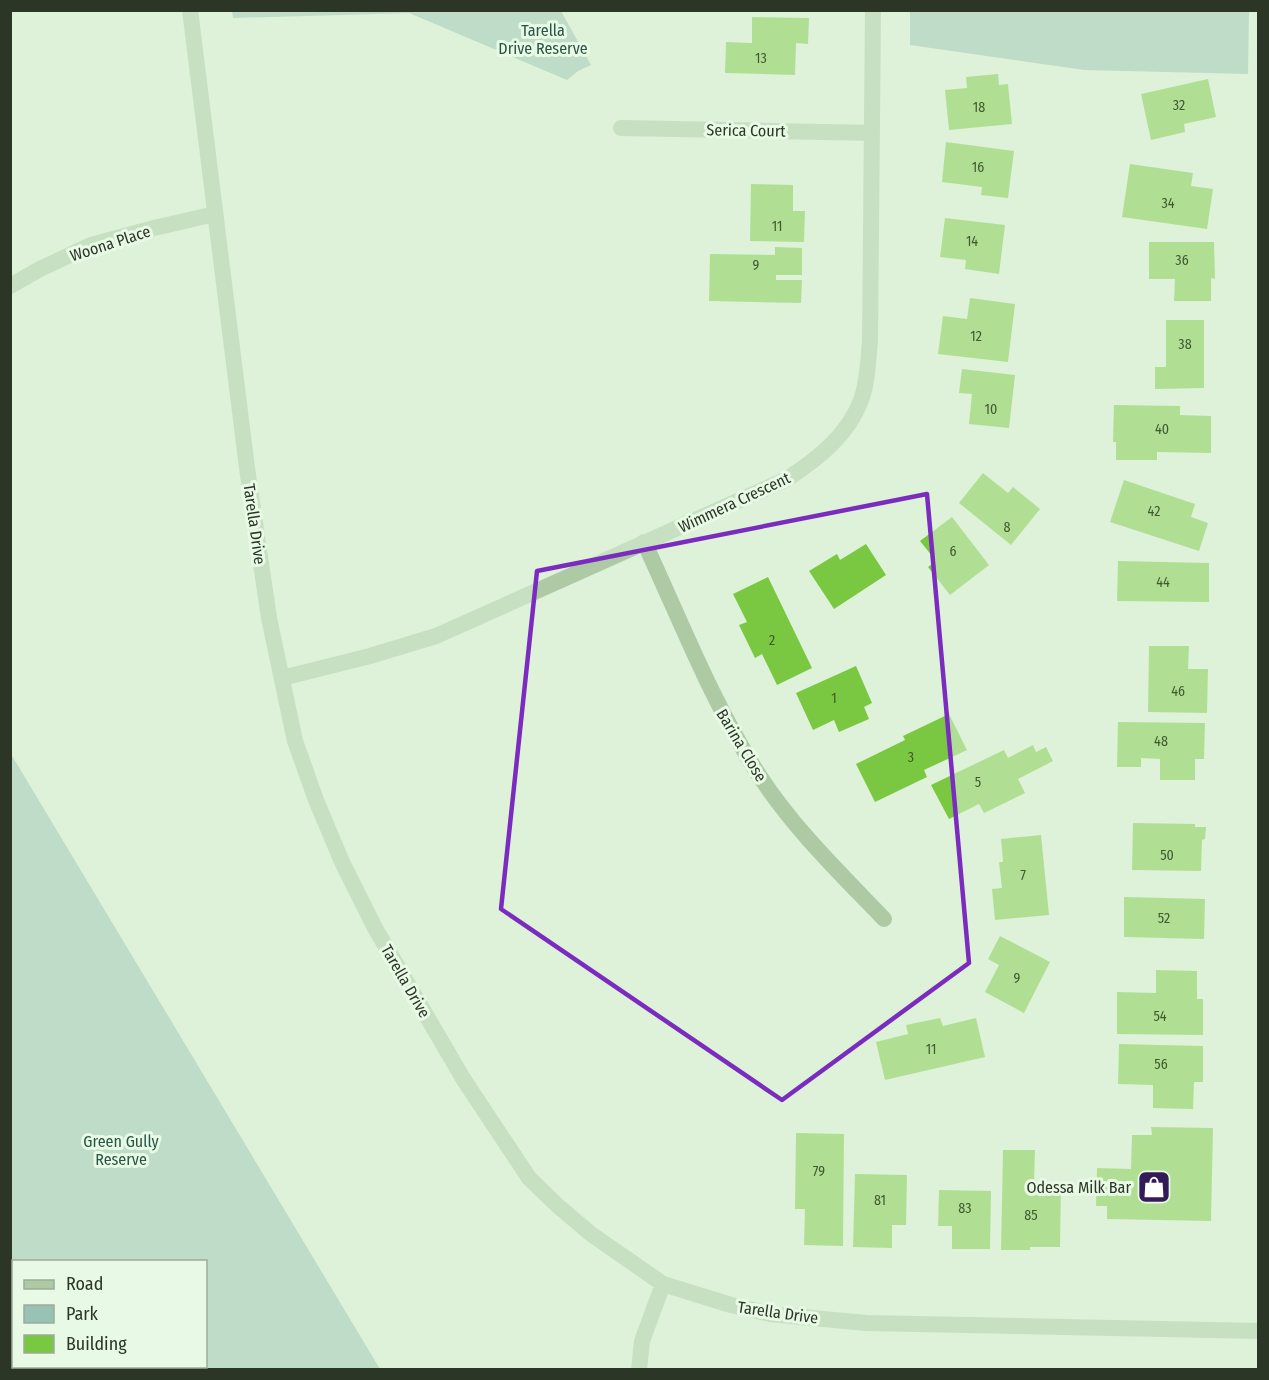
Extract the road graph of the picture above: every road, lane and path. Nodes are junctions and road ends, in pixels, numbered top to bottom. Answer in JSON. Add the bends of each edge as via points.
{"nodes":[{"id":1,"x":189,"y":10,"type":"edge"},
{"id":2,"x":873,"y":10,"type":"edge"},
{"id":3,"x":621,"y":128,"type":"dead end"},
{"id":4,"x":872,"y":133,"type":"junction"},
{"id":5,"x":215,"y":214,"type":"junction"},
{"id":6,"x":10,"y":286,"type":"edge"},
{"id":7,"x":644,"y":542,"type":"junction"},
{"id":8,"x":282,"y":678,"type":"junction"},
{"id":9,"x":884,"y":919,"type":"dead end"},
{"id":10,"x":663,"y":1284,"type":"junction"},
{"id":11,"x":1258,"y":1331,"type":"edge"},
{"id":12,"x":639,"y":1370,"type":"edge"}],
"edges":[{"from":1,"to":5,"type":"street","name":"Tarella Drive"},
{"from":2,"to":4,"type":"street","name":"Wimmera Crescent"},
{"from":3,"to":4,"type":"street","name":"Serica Court"},
{"from":4,"to":7,"type":"street","name":"Wimmera Crescent","via":[[870,341],[861,400],[843,432],[820,457],[787,479]]},
{"from":5,"to":6,"type":"street","name":"Woona Place","via":[[91,245]]},
{"from":5,"to":8,"type":"street","name":"Tarella Drive","via":[[250,491]]},
{"from":7,"to":8,"type":"street","name":"Wimmera Crescent","via":[[435,636]]},
{"from":7,"to":9,"type":"street","name":"Barina Close","via":[[717,705],[759,776],[810,844]]},
{"from":8,"to":10,"type":"street","name":"Tarella Drive","via":[[296,741],[342,862],[375,928],[464,1080],[529,1178],[591,1234]]},
{"from":10,"to":11,"type":"street","name":"Tarella Drive","via":[[770,1314],[866,1323]]},
{"from":10,"to":12,"type":"street","via":[[642,1341]]}]}
